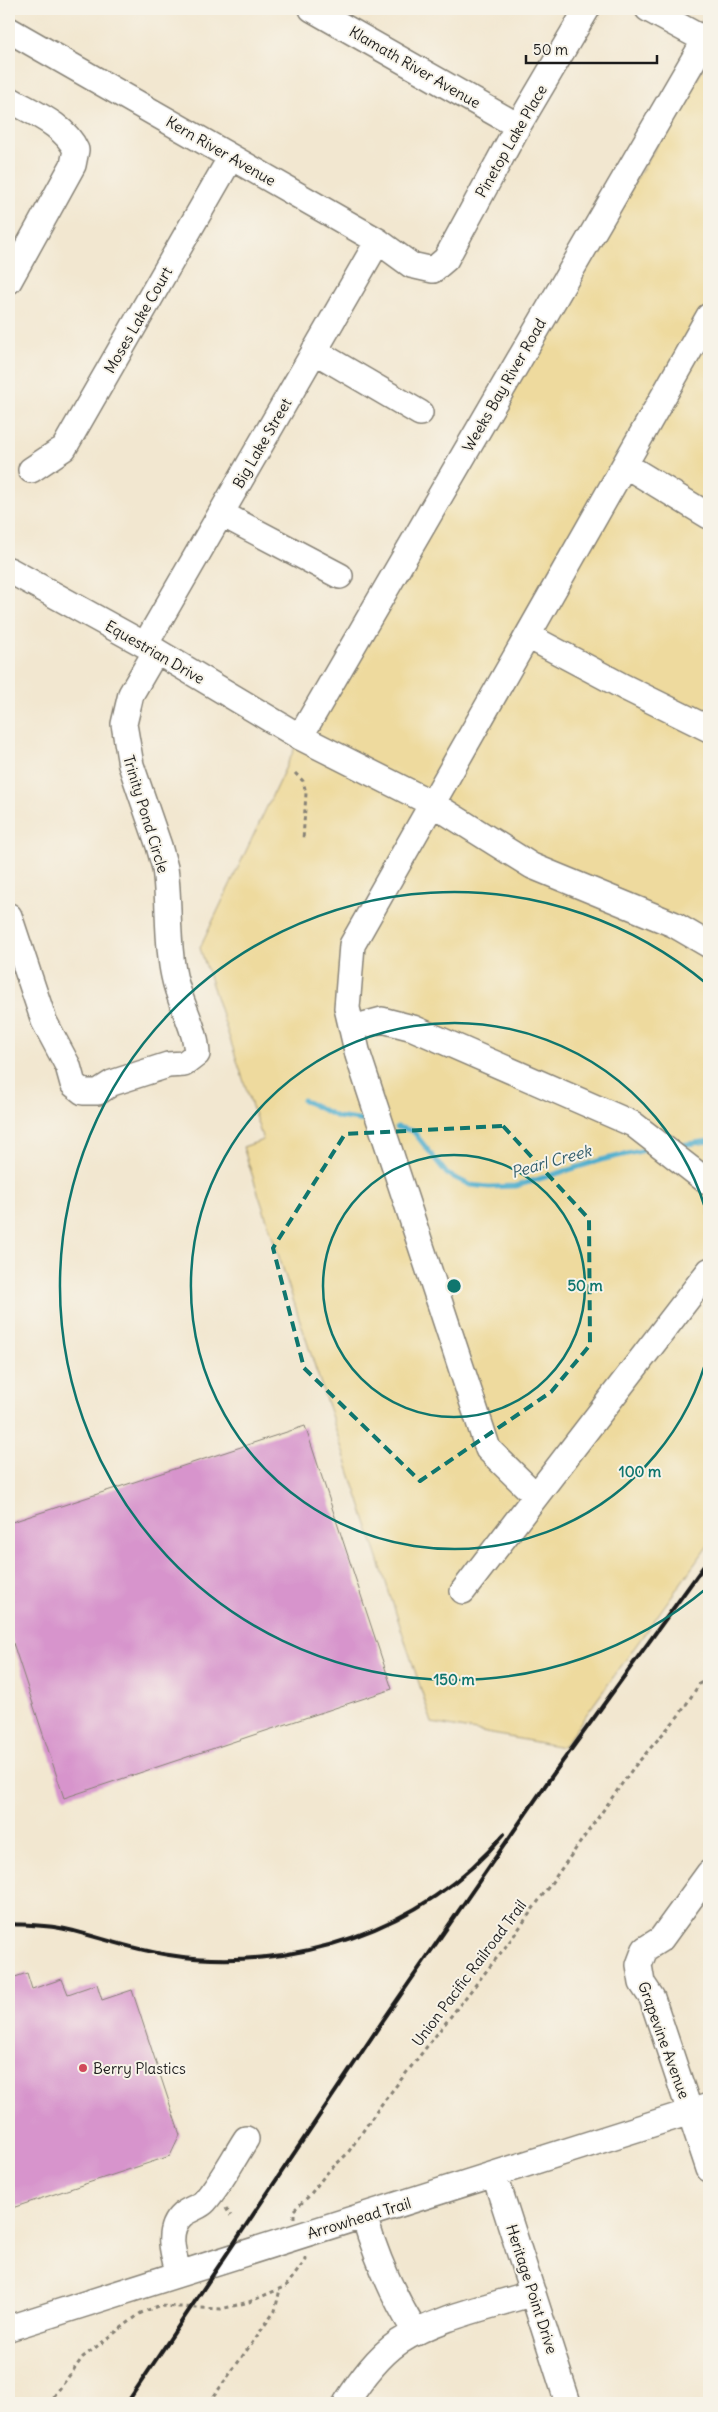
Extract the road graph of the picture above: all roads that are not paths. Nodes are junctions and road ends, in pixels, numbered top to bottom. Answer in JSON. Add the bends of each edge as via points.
{"nodes":[{"id":1,"x":312,"y":9,"type":"edge"},
{"id":2,"x":587,"y":9,"type":"edge"},
{"id":3,"x":648,"y":9,"type":"edge"},
{"id":4,"x":9,"y":30,"type":"edge"},
{"id":5,"x":707,"y":37,"type":"edge"},
{"id":6,"x":9,"y":100,"type":"edge"},
{"id":7,"x":518,"y":126,"type":"junction"},
{"id":8,"x":231,"y":157,"type":"junction"},
{"id":9,"x":378,"y":241,"type":"junction"},
{"id":10,"x":433,"y":270,"type":"joint"},
{"id":11,"x":9,"y":281,"type":"edge"},
{"id":12,"x":709,"y":316,"type":"edge"},
{"id":13,"x":314,"y":351,"type":"junction"},
{"id":14,"x":420,"y":412,"type":"dead end"},
{"id":15,"x":625,"y":465,"type":"junction"},
{"id":16,"x":31,"y":470,"type":"dead end"},
{"id":17,"x":222,"y":514,"type":"junction"},
{"id":18,"x":709,"y":516,"type":"edge"},
{"id":19,"x":9,"y":570,"type":"edge"},
{"id":20,"x":340,"y":576,"type":"dead end"},
{"id":21,"x":528,"y":636,"type":"junction"},
{"id":22,"x":151,"y":648,"type":"junction"},
{"id":23,"x":709,"y":729,"type":"edge"},
{"id":24,"x":300,"y":737,"type":"junction"},
{"id":25,"x":433,"y":804,"type":"junction"},
{"id":26,"x":9,"y":916,"type":"edge"},
{"id":27,"x":709,"y":945,"type":"edge"},
{"id":28,"x":352,"y":1028,"type":"junction"},
{"id":29,"x":709,"y":1183,"type":"edge"},
{"id":30,"x":709,"y":1272,"type":"edge"},
{"id":31,"x":536,"y":1496,"type":"junction"},
{"id":32,"x":463,"y":1591,"type":"dead end"},
{"id":33,"x":709,"y":1873,"type":"edge"},
{"id":34,"x":700,"y":2109,"type":"edge"},
{"id":35,"x":246,"y":2139,"type":"dead end"},
{"id":36,"x":709,"y":2169,"type":"edge"},
{"id":37,"x":495,"y":2176,"type":"junction"},
{"id":38,"x":364,"y":2216,"type":"junction"},
{"id":39,"x":179,"y":2274,"type":"junction"},
{"id":40,"x":533,"y":2293,"type":"junction"},
{"id":41,"x":9,"y":2328,"type":"edge"},
{"id":42,"x":416,"y":2333,"type":"junction"},
{"id":43,"x":346,"y":2403,"type":"edge"},
{"id":44,"x":568,"y":2403,"type":"edge"}],
"edges":[{"from":1,"to":7,"type":"street","name":"Klamath River Avenue"},
{"from":2,"to":7,"type":"street","name":"Pinetop Lake Place"},
{"from":3,"to":5,"type":"street"},
{"from":4,"to":8,"type":"street","name":"Kern River Avenue"},
{"from":5,"to":24,"type":"street","name":"Weeks Bay River Road"},
{"from":6,"to":11,"type":"street","via":[[59,127],[76,150],[74,165]]},
{"from":7,"to":10,"type":"street","name":"Pinetop Lake Place","via":[[446,259]]},
{"from":8,"to":9,"type":"street","name":"Kern River Avenue"},
{"from":8,"to":16,"type":"street","name":"Moses Lake Court","via":[[64,448]]},
{"from":9,"to":10,"type":"street","name":"Kern River Avenue","via":[[411,265]]},
{"from":9,"to":13,"type":"street","name":"Big Lake Street"},
{"from":12,"to":15,"type":"street"},
{"from":13,"to":14,"type":"street"},
{"from":13,"to":17,"type":"street","name":"Big Lake Street"},
{"from":15,"to":18,"type":"street"},
{"from":15,"to":21,"type":"street"},
{"from":17,"to":20,"type":"street"},
{"from":17,"to":22,"type":"street","name":"Big Lake Street"},
{"from":19,"to":22,"type":"street","name":"Equestrian Drive"},
{"from":21,"to":23,"type":"street"},
{"from":21,"to":25,"type":"street"},
{"from":22,"to":24,"type":"street","name":"Equestrian Drive"},
{"from":22,"to":26,"type":"street","name":"Trinity Pond Circle","via":[[126,708],[126,747],[165,868],[174,977],[196,1038],[197,1054],[184,1064],[168,1065],[112,1083],[98,1092],[83,1092],[73,1084],[68,1066],[44,1021]]},
{"from":24,"to":25,"type":"street","name":"Equestrian Drive"},
{"from":25,"to":27,"type":"street","name":"Equestrian Drive","via":[[532,866],[673,924]]},
{"from":25,"to":28,"type":"street","via":[[352,946],[347,1008]]},
{"from":28,"to":29,"type":"street","via":[[382,1020],[413,1028],[633,1124]]},
{"from":28,"to":31,"type":"street","via":[[358,1055],[488,1449]]},
{"from":30,"to":31,"type":"street"},
{"from":31,"to":32,"type":"street"},
{"from":33,"to":34,"type":"street","name":"Grapevine Avenue","via":[[660,1939],[645,1949],[638,1965],[642,1983],[652,1998]]},
{"from":34,"to":36,"type":"street","name":"Grapevine Avenue"},
{"from":34,"to":37,"type":"street","name":"Arrowhead Trail"},
{"from":35,"to":39,"type":"street","via":[[205,2202],[174,2224],[172,2249]]},
{"from":37,"to":38,"type":"street","name":"Arrowhead Trail"},
{"from":37,"to":40,"type":"street","name":"Heritage Point Drive"},
{"from":38,"to":39,"type":"street","name":"Arrowhead Trail"},
{"from":38,"to":42,"type":"street","via":[[370,2238]]},
{"from":39,"to":41,"type":"street","name":"Arrowhead Trail"},
{"from":40,"to":42,"type":"street"},
{"from":40,"to":44,"type":"street","name":"Heritage Point Drive"},
{"from":42,"to":43,"type":"street","via":[[380,2359]]}]}
